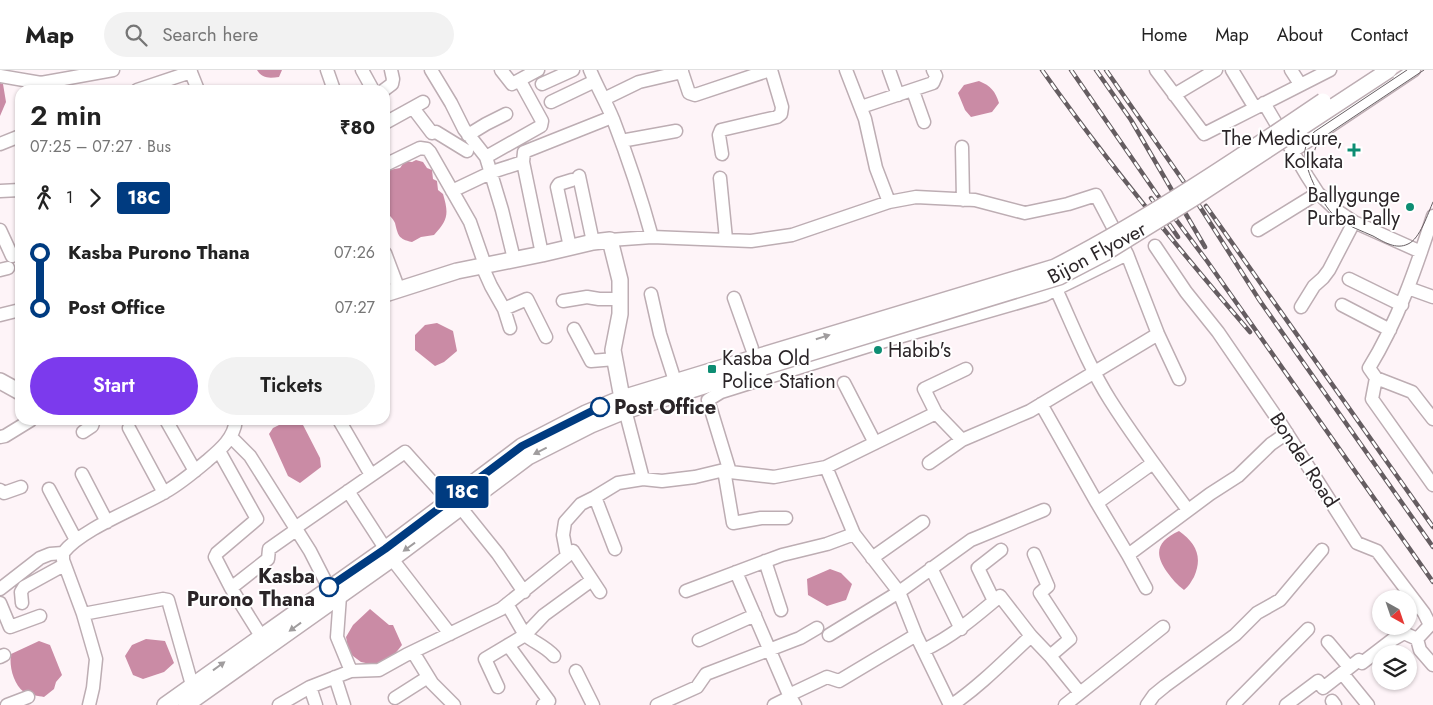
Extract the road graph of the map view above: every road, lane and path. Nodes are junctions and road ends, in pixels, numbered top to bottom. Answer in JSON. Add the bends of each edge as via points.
{"nodes":[{"id":1,"x":113,"y":70,"type":"edge"},
{"id":2,"x":327,"y":70,"type":"edge"},
{"id":3,"x":362,"y":70,"type":"edge"},
{"id":4,"x":391,"y":70,"type":"edge"},
{"id":5,"x":431,"y":70,"type":"edge"},
{"id":6,"x":501,"y":70,"type":"edge"},
{"id":7,"x":538,"y":70,"type":"edge"},
{"id":8,"x":573,"y":70,"type":"edge"},
{"id":9,"x":770,"y":70,"type":"edge"},
{"id":10,"x":846,"y":70,"type":"edge"},
{"id":11,"x":889,"y":70,"type":"edge"},
{"id":12,"x":933,"y":70,"type":"edge"},
{"id":13,"x":1156,"y":70,"type":"edge"},
{"id":14,"x":1216,"y":70,"type":"edge"},
{"id":15,"x":1232,"y":70,"type":"edge"},
{"id":16,"x":1291,"y":70,"type":"edge"},
{"id":17,"x":1370,"y":70,"type":"edge"},
{"id":18,"x":1390,"y":70,"type":"edge"},
{"id":19,"x":1414,"y":70,"type":"edge"},
{"id":20,"x":190,"y":71,"type":"edge"},
{"id":21,"x":682,"y":71,"type":"edge"},
{"id":22,"x":1325,"y":71,"type":"edge"},
{"id":23,"x":643,"y":75,"type":"edge"},
{"id":24,"x":0,"y":76,"type":"edge"},
{"id":25,"x":592,"y":76,"type":"edge"},
{"id":26,"x":520,"y":81,"type":"junction"},
{"id":27,"x":542,"y":84,"type":"dead end"},
{"id":28,"x":1300,"y":84,"type":"junction"},
{"id":29,"x":49,"y":85,"type":"edge"},
{"id":30,"x":60,"y":85,"type":"edge"},
{"id":31,"x":151,"y":85,"type":"edge"},
{"id":32,"x":196,"y":85,"type":"edge"},
{"id":33,"x":332,"y":85,"type":"edge"},
{"id":34,"x":370,"y":85,"type":"edge"},
{"id":35,"x":390,"y":86,"type":"edge"},
{"id":36,"x":914,"y":90,"type":"junction"},
{"id":37,"x":898,"y":95,"type":"junction"},
{"id":38,"x":1174,"y":95,"type":"junction"},
{"id":39,"x":604,"y":99,"type":"junction"},
{"id":40,"x":551,"y":102,"type":"dead end"},
{"id":41,"x":1260,"y":106,"type":"junction"},
{"id":42,"x":860,"y":107,"type":"junction"},
{"id":43,"x":506,"y":114,"type":"dead end"},
{"id":44,"x":612,"y":117,"type":"junction"},
{"id":45,"x":390,"y":120,"type":"edge"},
{"id":46,"x":924,"y":122,"type":"dead end"},
{"id":47,"x":676,"y":131,"type":"dead end"},
{"id":48,"x":468,"y":135,"type":"junction"},
{"id":49,"x":15,"y":138,"type":"edge"},
{"id":50,"x":621,"y":141,"type":"junction"},
{"id":51,"x":0,"y":144,"type":"edge"},
{"id":52,"x":962,"y":147,"type":"dead end"},
{"id":53,"x":1293,"y":151,"type":"junction"},
{"id":54,"x":467,"y":152,"type":"dead end"},
{"id":55,"x":722,"y":154,"type":"dead end"},
{"id":56,"x":486,"y":157,"type":"junction"},
{"id":57,"x":390,"y":162,"type":"edge"},
{"id":58,"x":523,"y":162,"type":"junction"},
{"id":59,"x":492,"y":172,"type":"junction"},
{"id":60,"x":720,"y":178,"type":"dead end"},
{"id":61,"x":15,"y":190,"type":"edge"},
{"id":62,"x":0,"y":191,"type":"edge"},
{"id":63,"x":452,"y":191,"type":"junction"},
{"id":64,"x":1318,"y":193,"type":"junction"},
{"id":65,"x":963,"y":200,"type":"junction"},
{"id":66,"x":889,"y":202,"type":"junction"},
{"id":67,"x":1433,"y":216,"type":"edge"},
{"id":68,"x":1354,"y":222,"type":"junction"},
{"id":69,"x":0,"y":230,"type":"edge"},
{"id":70,"x":1258,"y":230,"type":"dead end"},
{"id":71,"x":652,"y":237,"type":"junction"},
{"id":72,"x":726,"y":239,"type":"junction"},
{"id":73,"x":610,"y":240,"type":"junction"},
{"id":74,"x":593,"y":242,"type":"junction"},
{"id":75,"x":1155,"y":246,"type":"dead end"},
{"id":76,"x":570,"y":247,"type":"junction"},
{"id":77,"x":1421,"y":252,"type":"junction"},
{"id":78,"x":542,"y":254,"type":"junction"},
{"id":79,"x":1127,"y":254,"type":"junction"},
{"id":80,"x":514,"y":259,"type":"junction"},
{"id":81,"x":7,"y":264,"type":"edge"},
{"id":82,"x":484,"y":266,"type":"junction"},
{"id":83,"x":1349,"y":280,"type":"dead end"},
{"id":84,"x":1408,"y":288,"type":"junction"},
{"id":85,"x":1056,"y":289,"type":"junction"},
{"id":86,"x":392,"y":292,"type":"edge"},
{"id":87,"x":650,"y":294,"type":"dead end"},
{"id":88,"x":1433,"y":297,"type":"edge"},
{"id":89,"x":734,"y":298,"type":"dead end"},
{"id":90,"x":620,"y":299,"type":"junction"},
{"id":91,"x":563,"y":301,"type":"dead end"},
{"id":92,"x":1342,"y":305,"type":"dead end"},
{"id":93,"x":1402,"y":305,"type":"junction"},
{"id":94,"x":1301,"y":307,"type":"dead end"},
{"id":95,"x":504,"y":309,"type":"junction"},
{"id":96,"x":15,"y":311,"type":"edge"},
{"id":97,"x":0,"y":315,"type":"edge"},
{"id":98,"x":510,"y":328,"type":"dead end"},
{"id":99,"x":574,"y":329,"type":"dead end"},
{"id":100,"x":1390,"y":330,"type":"junction"},
{"id":101,"x":1158,"y":334,"type":"junction"},
{"id":102,"x":546,"y":337,"type":"dead end"},
{"id":103,"x":615,"y":359,"type":"junction"},
{"id":104,"x":760,"y":360,"type":"junction"},
{"id":105,"x":966,"y":370,"type":"dead end"},
{"id":106,"x":1094,"y":372,"type":"junction"},
{"id":107,"x":1372,"y":373,"type":"junction"},
{"id":108,"x":1179,"y":379,"type":"dead end"},
{"id":109,"x":0,"y":381,"type":"edge"},
{"id":110,"x":675,"y":381,"type":"junction"},
{"id":111,"x":844,"y":383,"type":"dead end"},
{"id":112,"x":15,"y":389,"type":"edge"},
{"id":113,"x":623,"y":404,"type":"junction"},
{"id":114,"x":1041,"y":404,"type":"junction"},
{"id":115,"x":1431,"y":412,"type":"edge"},
{"id":116,"x":936,"y":413,"type":"junction"},
{"id":117,"x":23,"y":425,"type":"edge"},
{"id":118,"x":92,"y":425,"type":"edge"},
{"id":119,"x":169,"y":425,"type":"edge"},
{"id":120,"x":235,"y":425,"type":"edge"},
{"id":121,"x":342,"y":425,"type":"edge"},
{"id":122,"x":130,"y":428,"type":"dead end"},
{"id":123,"x":83,"y":432,"type":"dead end"},
{"id":124,"x":1287,"y":433,"type":"junction"},
{"id":125,"x":0,"y":437,"type":"edge"},
{"id":126,"x":231,"y":437,"type":"junction"},
{"id":127,"x":962,"y":440,"type":"junction"},
{"id":128,"x":875,"y":443,"type":"junction"},
{"id":129,"x":219,"y":451,"type":"junction"},
{"id":130,"x":928,"y":463,"type":"dead end"},
{"id":131,"x":1153,"y":463,"type":"junction"},
{"id":132,"x":826,"y":467,"type":"junction"},
{"id":133,"x":195,"y":471,"type":"junction"},
{"id":134,"x":727,"y":471,"type":"junction"},
{"id":135,"x":82,"y":474,"type":"dead end"},
{"id":136,"x":371,"y":475,"type":"junction"},
{"id":137,"x":643,"y":479,"type":"junction"},
{"id":138,"x":1433,"y":484,"type":"edge"},
{"id":139,"x":21,"y":487,"type":"dead end"},
{"id":140,"x":49,"y":489,"type":"dead end"},
{"id":141,"x":0,"y":490,"type":"edge"},
{"id":142,"x":348,"y":491,"type":"junction"},
{"id":143,"x":164,"y":493,"type":"junction"},
{"id":144,"x":595,"y":497,"type":"junction"},
{"id":145,"x":1097,"y":503,"type":"junction"},
{"id":146,"x":455,"y":505,"type":"junction"},
{"id":147,"x":1044,"y":510,"type":"dead end"},
{"id":148,"x":1188,"y":510,"type":"junction"},
{"id":149,"x":786,"y":518,"type":"dead end"},
{"id":150,"x":107,"y":522,"type":"junction"},
{"id":151,"x":923,"y":522,"type":"dead end"},
{"id":152,"x":296,"y":529,"type":"junction"},
{"id":153,"x":854,"y":534,"type":"junction"},
{"id":154,"x":76,"y":540,"type":"junction"},
{"id":155,"x":616,"y":550,"type":"dead end"},
{"id":156,"x":1001,"y":550,"type":"dead end"},
{"id":157,"x":1322,"y":550,"type":"dead end"},
{"id":158,"x":388,"y":554,"type":"junction"},
{"id":159,"x":1034,"y":554,"type":"dead end"},
{"id":160,"x":1128,"y":554,"type":"junction"},
{"id":161,"x":567,"y":556,"type":"junction"},
{"id":162,"x":872,"y":558,"type":"junction"},
{"id":163,"x":64,"y":559,"type":"junction"},
{"id":164,"x":765,"y":561,"type":"junction"},
{"id":165,"x":931,"y":568,"type":"junction"},
{"id":166,"x":736,"y":572,"type":"junction"},
{"id":167,"x":592,"y":580,"type":"junction"},
{"id":168,"x":231,"y":588,"type":"junction"},
{"id":169,"x":1146,"y":588,"type":"dead end"},
{"id":170,"x":0,"y":589,"type":"edge"},
{"id":171,"x":686,"y":591,"type":"dead end"},
{"id":172,"x":524,"y":592,"type":"junction"},
{"id":173,"x":600,"y":592,"type":"dead end"},
{"id":174,"x":899,"y":592,"type":"junction"},
{"id":175,"x":334,"y":594,"type":"junction"},
{"id":176,"x":994,"y":601,"type":"junction"},
{"id":177,"x":22,"y":603,"type":"dead end"},
{"id":178,"x":0,"y":604,"type":"edge"},
{"id":179,"x":507,"y":604,"type":"junction"},
{"id":180,"x":781,"y":610,"type":"dead end"},
{"id":181,"x":83,"y":614,"type":"junction"},
{"id":182,"x":755,"y":615,"type":"junction"},
{"id":183,"x":40,"y":616,"type":"dead end"},
{"id":184,"x":1163,"y":627,"type":"dead end"},
{"id":185,"x":818,"y":628,"type":"dead end"},
{"id":186,"x":961,"y":629,"type":"junction"},
{"id":187,"x":1308,"y":629,"type":"dead end"},
{"id":188,"x":450,"y":634,"type":"junction"},
{"id":189,"x":525,"y":635,"type":"junction"},
{"id":190,"x":829,"y":635,"type":"dead end"},
{"id":191,"x":916,"y":635,"type":"junction"},
{"id":192,"x":261,"y":636,"type":"junction"},
{"id":193,"x":1030,"y":636,"type":"junction"},
{"id":194,"x":1417,"y":639,"type":"junction"},
{"id":195,"x":699,"y":640,"type":"dead end"},
{"id":196,"x":1328,"y":642,"type":"dead end"},
{"id":197,"x":508,"y":645,"type":"junction"},
{"id":198,"x":770,"y":649,"type":"junction"},
{"id":199,"x":924,"y":650,"type":"junction"},
{"id":200,"x":413,"y":652,"type":"junction"},
{"id":201,"x":554,"y":656,"type":"dead end"},
{"id":202,"x":1050,"y":656,"type":"junction"},
{"id":203,"x":1433,"y":664,"type":"edge"},
{"id":204,"x":1346,"y":670,"type":"junction"},
{"id":205,"x":351,"y":671,"type":"junction"},
{"id":206,"x":576,"y":671,"type":"dead end"},
{"id":207,"x":335,"y":677,"type":"junction"},
{"id":208,"x":428,"y":677,"type":"junction"},
{"id":209,"x":192,"y":685,"type":"junction"},
{"id":210,"x":310,"y":687,"type":"junction"},
{"id":211,"x":498,"y":688,"type":"dead end"},
{"id":212,"x":1080,"y":693,"type":"junction"},
{"id":213,"x":28,"y":697,"type":"dead end"},
{"id":214,"x":395,"y":698,"type":"dead end"},
{"id":215,"x":791,"y":699,"type":"edge"},
{"id":216,"x":1239,"y":703,"type":"edge"},
{"id":217,"x":452,"y":704,"type":"edge"},
{"id":218,"x":1068,"y":704,"type":"edge"},
{"id":219,"x":1364,"y":704,"type":"edge"},
{"id":220,"x":7,"y":705,"type":"edge"},
{"id":221,"x":89,"y":705,"type":"edge"},
{"id":222,"x":165,"y":705,"type":"edge"},
{"id":223,"x":186,"y":705,"type":"edge"},
{"id":224,"x":279,"y":705,"type":"edge"},
{"id":225,"x":316,"y":705,"type":"edge"},
{"id":226,"x":344,"y":705,"type":"edge"},
{"id":227,"x":543,"y":705,"type":"edge"},
{"id":228,"x":593,"y":705,"type":"edge"},
{"id":229,"x":657,"y":705,"type":"edge"},
{"id":230,"x":774,"y":705,"type":"edge"},
{"id":231,"x":951,"y":705,"type":"edge"},
{"id":232,"x":1147,"y":705,"type":"edge"},
{"id":233,"x":1286,"y":705,"type":"edge"}],
"edges":[{"from":1,"to":30,"type":"street"},
{"from":2,"to":33,"type":"street"},
{"from":3,"to":34,"type":"street"},
{"from":4,"to":35,"type":"street","via":[[393,79]]},
{"from":5,"to":48,"type":"street"},
{"from":6,"to":26,"type":"street","via":[[512,84]]},
{"from":7,"to":26,"type":"street"},
{"from":8,"to":27,"type":"street"},
{"from":9,"to":21,"type":"street","via":[[695,95],[690,93]]},
{"from":9,"to":55,"type":"street","via":[[782,107],[781,114],[721,130]]},
{"from":10,"to":42,"type":"street"},
{"from":11,"to":37,"type":"street"},
{"from":12,"to":36,"type":"street","via":[[935,81]]},
{"from":13,"to":38,"type":"street"},
{"from":14,"to":38,"type":"street"},
{"from":15,"to":41,"type":"street"},
{"from":16,"to":28,"type":"street"},
{"from":104,"to":17,"type":"main road","name":"Bijon Flyover","one_way":true,"bridge":true,"via":[[1055,267],[1100,244],[1192,188]]},
{"from":18,"to":104,"type":"main road","name":"Bijon Flyover","bridge":true,"via":[[1197,196],[1105,253],[1059,277]]},
{"from":19,"to":53,"type":"street"},
{"from":20,"to":31,"type":"street"},
{"from":20,"to":32,"type":"street"},
{"from":21,"to":23,"type":"street"},
{"from":22,"to":28,"type":"street"},
{"from":23,"to":39,"type":"street"},
{"from":24,"to":29,"type":"street"},
{"from":25,"to":39,"type":"street"},
{"from":25,"to":40,"type":"street"},
{"from":26,"to":56,"type":"street","via":[[542,126]]},
{"from":28,"to":41,"type":"street"},
{"from":36,"to":37,"type":"street"},
{"from":36,"to":46,"type":"street"},
{"from":37,"to":42,"type":"street"},
{"from":38,"to":41,"type":"street","via":[[1204,134]]},
{"from":39,"to":44,"type":"street"},
{"from":41,"to":53,"type":"street"},
{"from":42,"to":66,"type":"street","via":[[876,168]]},
{"from":43,"to":48,"type":"street"},
{"from":44,"to":50,"type":"street"},
{"from":44,"to":58,"type":"street","via":[[524,152]]},
{"from":45,"to":54,"type":"street","via":[[418,105],[432,133],[436,132]]},
{"from":47,"to":50,"type":"street"},
{"from":48,"to":56,"type":"street"},
{"from":49,"to":51,"type":"street"},
{"from":50,"to":71,"type":"street"},
{"from":52,"to":65,"type":"street"},
{"from":53,"to":64,"type":"street"},
{"from":56,"to":59,"type":"street"},
{"from":57,"to":63,"type":"street","via":[[424,148],[430,152]]},
{"from":58,"to":59,"type":"street"},
{"from":58,"to":78,"type":"street"},
{"from":59,"to":63,"type":"street"},
{"from":59,"to":80,"type":"street"},
{"from":60,"to":72,"type":"street"},
{"from":61,"to":62,"type":"street"},
{"from":63,"to":82,"type":"street","via":[[472,226]]},
{"from":64,"to":68,"type":"street"},
{"from":64,"to":70,"type":"street"},
{"from":65,"to":66,"type":"street","via":[[916,197]]},
{"from":65,"to":79,"type":"street","via":[[1025,213],[1096,195]]},
{"from":66,"to":72,"type":"street","via":[[792,235],[751,241]]},
{"from":67,"to":77,"type":"street"},
{"from":68,"to":77,"type":"street"},
{"from":68,"to":94,"type":"street","via":[[1329,270]]},
{"from":69,"to":81,"type":"street"},
{"from":71,"to":72,"type":"street"},
{"from":71,"to":73,"type":"street"},
{"from":73,"to":74,"type":"main road"},
{"from":73,"to":90,"type":"main road","via":[[620,280]]},
{"from":74,"to":76,"type":"main road"},
{"from":74,"to":76,"type":"street","via":[[575,178],[557,188]]},
{"from":75,"to":124,"type":"street","name":"Bondel Road"},
{"from":76,"to":78,"type":"main road"},
{"from":77,"to":84,"type":"street"},
{"from":78,"to":80,"type":"main road"},
{"from":79,"to":85,"type":"street"},
{"from":79,"to":101,"type":"street"},
{"from":80,"to":82,"type":"main road"},
{"from":82,"to":86,"type":"main road","via":[[457,271]]},
{"from":82,"to":95,"type":"street"},
{"from":83,"to":93,"type":"street"},
{"from":84,"to":88,"type":"street"},
{"from":84,"to":93,"type":"street"},
{"from":85,"to":106,"type":"street"},
{"from":85,"to":134,"type":"street","via":[[1045,295],[721,392],[708,400]]},
{"from":87,"to":110,"type":"street"},
{"from":89,"to":104,"type":"street"},
{"from":90,"to":91,"type":"street","via":[[587,297]]},
{"from":90,"to":103,"type":"main road","via":[[613,350]]},
{"from":92,"to":100,"type":"street"},
{"from":93,"to":100,"type":"street"},
{"from":95,"to":98,"type":"street"},
{"from":95,"to":102,"type":"street","via":[[527,299]]},
{"from":96,"to":97,"type":"street"},
{"from":99,"to":103,"type":"street","via":[[592,360]]},
{"from":100,"to":107,"type":"street"},
{"from":101,"to":106,"type":"street"},
{"from":101,"to":108,"type":"street"},
{"from":103,"to":113,"type":"main road"},
{"from":104,"to":110,"type":"main road"},
{"from":104,"to":113,"type":"main road","name":"Bijon Flyover","via":[[743,373]]},
{"from":105,"to":116,"type":"street","via":[[924,389]]},
{"from":106,"to":114,"type":"street"},
{"from":106,"to":131,"type":"street"},
{"from":107,"to":115,"type":"street","via":[[1412,392]]},
{"from":107,"to":138,"type":"street","via":[[1372,399]]},
{"from":109,"to":112,"type":"main road"},
{"from":110,"to":113,"type":"main road"},
{"from":111,"to":128,"type":"street"},
{"from":113,"to":137,"type":"street"},
{"from":113,"to":146,"type":"main road","via":[[586,413],[522,446]]},
{"from":114,"to":127,"type":"street"},
{"from":114,"to":145,"type":"street"},
{"from":116,"to":127,"type":"street"},
{"from":116,"to":128,"type":"street"},
{"from":117,"to":125,"type":"street"},
{"from":118,"to":123,"type":"street"},
{"from":119,"to":133,"type":"street"},
{"from":120,"to":126,"type":"street"},
{"from":121,"to":136,"type":"street"},
{"from":122,"to":143,"type":"street"},
{"from":124,"to":148,"type":"street","via":[[1238,476]]},
{"from":124,"to":194,"type":"street","name":"Bondel Road","via":[[1356,544],[1377,551],[1424,614],[1430,625]]},
{"from":126,"to":129,"type":"street"},
{"from":126,"to":152,"type":"street","via":[[250,456]]},
{"from":127,"to":130,"type":"street"},
{"from":128,"to":132,"type":"street"},
{"from":129,"to":133,"type":"street"},
{"from":129,"to":168,"type":"street","via":[[257,519],[215,555]]},
{"from":131,"to":145,"type":"street"},
{"from":131,"to":148,"type":"street"},
{"from":132,"to":134,"type":"street","via":[[774,477]]},
{"from":132,"to":153,"type":"street"},
{"from":133,"to":143,"type":"street"},
{"from":134,"to":137,"type":"street","via":[[662,481]]},
{"from":134,"to":149,"type":"street","via":[[733,524],[761,518]]},
{"from":135,"to":150,"type":"street"},
{"from":136,"to":142,"type":"street"},
{"from":136,"to":146,"type":"street","via":[[405,452]]},
{"from":137,"to":144,"type":"street","via":[[618,483]]},
{"from":139,"to":141,"type":"street","via":[[4,493]]},
{"from":140,"to":154,"type":"street"},
{"from":142,"to":152,"type":"street"},
{"from":142,"to":158,"type":"street"},
{"from":143,"to":150,"type":"street"},
{"from":144,"to":155,"type":"street"},
{"from":144,"to":161,"type":"street","via":[[580,504],[565,522],[563,535]]},
{"from":145,"to":160,"type":"street"},
{"from":146,"to":158,"type":"main road"},
{"from":146,"to":172,"type":"street","via":[[498,554]]},
{"from":147,"to":165,"type":"street","via":[[970,540]]},
{"from":148,"to":160,"type":"street"},
{"from":150,"to":154,"type":"street"},
{"from":151,"to":162,"type":"street"},
{"from":152,"to":168,"type":"street","via":[[269,549],[268,559]]},
{"from":152,"to":175,"type":"street"},
{"from":153,"to":162,"type":"street"},
{"from":153,"to":164,"type":"street"},
{"from":154,"to":163,"type":"street"},
{"from":156,"to":176,"type":"street","via":[[978,568]]},
{"from":157,"to":232,"type":"street","via":[[1280,600],[1257,613],[1235,635],[1154,695]]},
{"from":158,"to":175,"type":"main road"},
{"from":158,"to":188,"type":"street"},
{"from":159,"to":202,"type":"street","via":[[1048,586],[1040,593],[1070,639]]},
{"from":160,"to":169,"type":"street"},
{"from":161,"to":167,"type":"street","via":[[573,551]]},
{"from":161,"to":172,"type":"street"},
{"from":162,"to":174,"type":"street"},
{"from":163,"to":170,"type":"street","via":[[50,554],[40,558]]},
{"from":163,"to":177,"type":"street","via":[[24,587]]},
{"from":163,"to":181,"type":"street"},
{"from":164,"to":166,"type":"street"},
{"from":164,"to":180,"type":"street"},
{"from":165,"to":174,"type":"street"},
{"from":165,"to":186,"type":"street"},
{"from":166,"to":171,"type":"street"},
{"from":166,"to":182,"type":"street"},
{"from":167,"to":173,"type":"street"},
{"from":167,"to":189,"type":"street","via":[[544,615]]},
{"from":168,"to":192,"type":"street"},
{"from":172,"to":179,"type":"street"},
{"from":174,"to":190,"type":"street"},
{"from":174,"to":191,"type":"street"},
{"from":175,"to":192,"type":"main road"},
{"from":175,"to":205,"type":"street","via":[[337,637]]},
{"from":175,"to":223,"type":"main road","one_way":true},
{"from":176,"to":186,"type":"street"},
{"from":176,"to":193,"type":"street","via":[[1000,596]]},
{"from":178,"to":183,"type":"street","via":[[10,627]]},
{"from":179,"to":188,"type":"street"},
{"from":179,"to":189,"type":"street"},
{"from":181,"to":209,"type":"street","via":[[168,600]]},
{"from":181,"to":221,"type":"street","via":[[96,659]]},
{"from":182,"to":195,"type":"street"},
{"from":182,"to":198,"type":"street"},
{"from":184,"to":212,"type":"street"},
{"from":185,"to":198,"type":"street"},
{"from":186,"to":199,"type":"street"},
{"from":187,"to":216,"type":"street"},
{"from":188,"to":200,"type":"street"},
{"from":189,"to":197,"type":"street"},
{"from":189,"to":201,"type":"street","via":[[546,647]]},
{"from":191,"to":199,"type":"street"},
{"from":191,"to":215,"type":"street","via":[[839,681],[827,677]]},
{"from":209,"to":192,"type":"main road","one_way":true},
{"from":193,"to":202,"type":"street"},
{"from":193,"to":231,"type":"street","via":[[983,682]]},
{"from":194,"to":203,"type":"street","via":[[1420,650]]},
{"from":194,"to":204,"type":"street","via":[[1404,633],[1362,663],[1359,660]]},
{"from":196,"to":204,"type":"street"},
{"from":197,"to":211,"type":"street","via":[[485,659]]},
{"from":197,"to":227,"type":"street","via":[[549,702]]},
{"from":198,"to":215,"type":"street"},
{"from":198,"to":229,"type":"street","via":[[706,674],[698,687]]},
{"from":199,"to":231,"type":"street"},
{"from":200,"to":205,"type":"street","via":[[380,670]]},
{"from":200,"to":208,"type":"street"},
{"from":202,"to":212,"type":"street"},
{"from":204,"to":219,"type":"street"},
{"from":204,"to":233,"type":"street","via":[[1323,688],[1318,681]]},
{"from":205,"to":207,"type":"street"},
{"from":206,"to":228,"type":"street"},
{"from":207,"to":210,"type":"street"},
{"from":207,"to":226,"type":"street"},
{"from":208,"to":214,"type":"street"},
{"from":208,"to":217,"type":"street"},
{"from":209,"to":222,"type":"main road"},
{"from":210,"to":224,"type":"street"},
{"from":210,"to":225,"type":"street"},
{"from":212,"to":218,"type":"street"},
{"from":213,"to":220,"type":"street"},
{"from":215,"to":230,"type":"street"}]}
